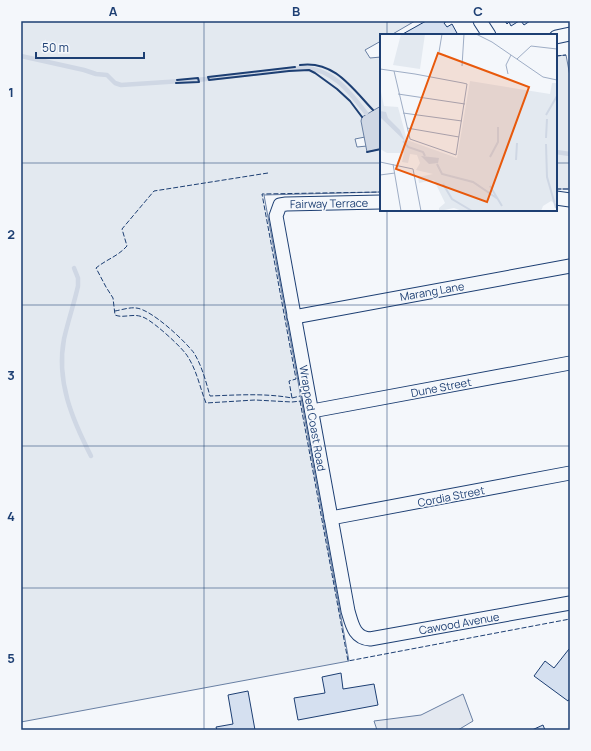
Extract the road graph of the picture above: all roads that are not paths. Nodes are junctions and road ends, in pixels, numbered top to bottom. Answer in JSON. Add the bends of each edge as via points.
{"nodes":[{"id":1,"x":480,"y":21,"type":"edge"},
{"id":2,"x":488,"y":34,"type":"edge"},
{"id":3,"x":570,"y":34,"type":"edge"},
{"id":4,"x":557,"y":37,"type":"edge"},
{"id":5,"x":557,"y":198,"type":"edge"},
{"id":6,"x":570,"y":200,"type":"edge"},
{"id":7,"x":380,"y":202,"type":"edge"},
{"id":8,"x":278,"y":208,"type":"joint"},
{"id":9,"x":570,"y":266,"type":"edge"},
{"id":10,"x":294,"y":317,"type":"junction"},
{"id":11,"x":570,"y":364,"type":"edge"},
{"id":12,"x":312,"y":411,"type":"junction"},
{"id":13,"x":570,"y":473,"type":"edge"},
{"id":14,"x":331,"y":518,"type":"junction"},
{"id":15,"x":570,"y":603,"type":"edge"},
{"id":16,"x":353,"y":627,"type":"joint"}],
"edges":[{"from":1,"to":2,"type":"street"},
{"from":3,"to":4,"type":"street"},
{"from":5,"to":6,"type":"street"},
{"from":7,"to":8,"type":"street","name":"Fairway Terrace","via":[[286,204]]},
{"from":8,"to":10,"type":"street","name":"Wrapped Coast Road","via":[[276,221]]},
{"from":9,"to":10,"type":"street","name":"Marang Lane"},
{"from":10,"to":12,"type":"street","name":"Wrapped Coast Road"},
{"from":11,"to":12,"type":"street","name":"Dune Street"},
{"from":12,"to":14,"type":"street","name":"Wrapped Coast Road"},
{"from":13,"to":14,"type":"street","name":"Cordia Street"},
{"from":14,"to":16,"type":"street","name":"Wrapped Coast Road"},
{"from":15,"to":16,"type":"street","name":"Cawood Avenue","via":[[370,639],[360,637]]}]}
